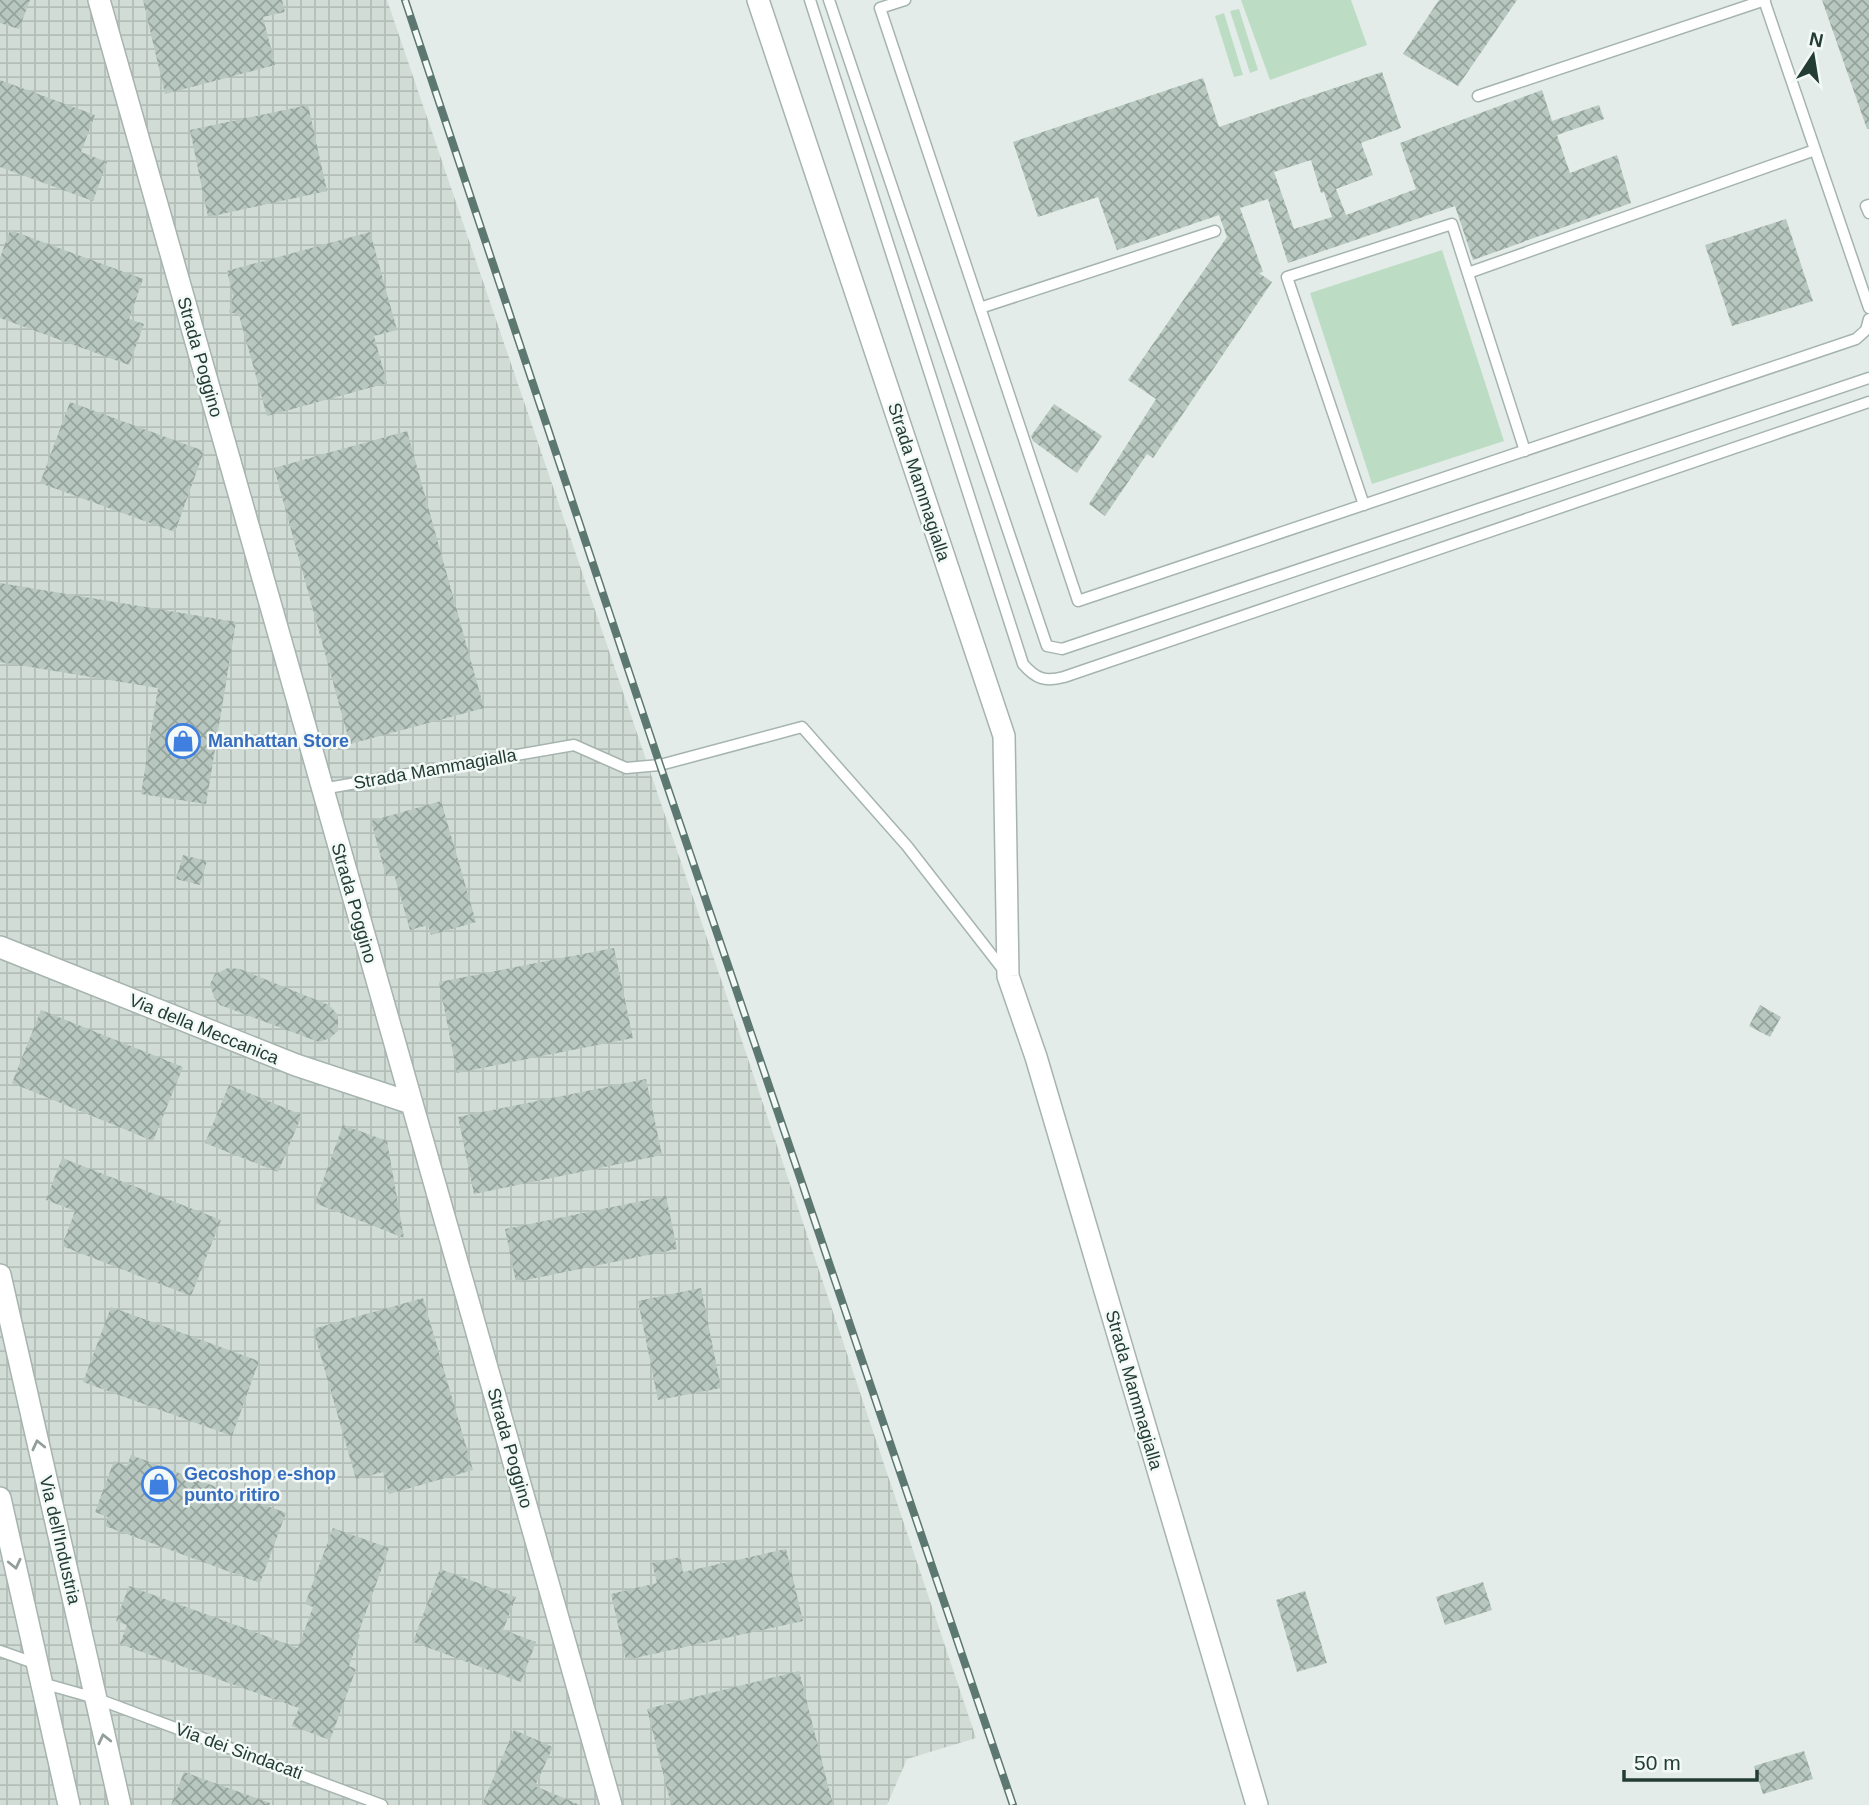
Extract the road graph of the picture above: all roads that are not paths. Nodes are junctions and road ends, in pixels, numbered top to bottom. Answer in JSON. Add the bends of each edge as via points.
{"nodes":[{"id":1,"x":99,"y":0,"type":"edge"},
{"id":2,"x":758,"y":0,"type":"edge"},
{"id":3,"x":810,"y":0,"type":"edge"},
{"id":4,"x":829,"y":0,"type":"edge"},
{"id":5,"x":905,"y":0,"type":"edge"},
{"id":6,"x":1765,"y":0,"type":"edge"},
{"id":7,"x":1478,"y":96,"type":"dead end"},
{"id":8,"x":1815,"y":149,"type":"junction"},
{"id":9,"x":1869,"y":205,"type":"edge"},
{"id":10,"x":1869,"y":214,"type":"edge"},
{"id":11,"x":1214,"y":230,"type":"dead end"},
{"id":12,"x":1468,"y":273,"type":"junction"},
{"id":13,"x":980,"y":308,"type":"junction"},
{"id":14,"x":1869,"y":308,"type":"edge"},
{"id":15,"x":1869,"y":319,"type":"edge"},
{"id":16,"x":1869,"y":378,"type":"edge"},
{"id":17,"x":1869,"y":402,"type":"edge"},
{"id":18,"x":1525,"y":451,"type":"junction"},
{"id":19,"x":1364,"y":505,"type":"junction"},
{"id":20,"x":322,"y":789,"type":"junction"},
{"id":21,"x":0,"y":947,"type":"edge"},
{"id":22,"x":1008,"y":976,"type":"junction"},
{"id":23,"x":411,"y":1103,"type":"junction"},
{"id":24,"x":0,"y":1275,"type":"edge"},
{"id":25,"x":0,"y":1498,"type":"edge"},
{"id":26,"x":0,"y":1651,"type":"edge"},
{"id":27,"x":39,"y":1673,"type":"junction"},
{"id":28,"x":95,"y":1698,"type":"junction"},
{"id":29,"x":69,"y":1805,"type":"edge"},
{"id":30,"x":120,"y":1805,"type":"edge"},
{"id":31,"x":382,"y":1805,"type":"edge"},
{"id":32,"x":611,"y":1805,"type":"edge"},
{"id":33,"x":1256,"y":1805,"type":"edge"}],
"edges":[{"from":1,"to":20,"type":"street","name":"Strada Poggino"},
{"from":2,"to":22,"type":"street","name":"Strada Mammagialla","via":[[1004,736]]},
{"from":3,"to":17,"type":"lane","via":[[1023,664],[1033,676],[1049,681],[1064,677]]},
{"from":4,"to":16,"type":"lane","via":[[1047,646],[1062,649]]},
{"from":5,"to":13,"type":"lane","via":[[880,8]]},
{"from":6,"to":7,"type":"lane"},
{"from":6,"to":8,"type":"lane"},
{"from":8,"to":12,"type":"lane"},
{"from":8,"to":14,"type":"lane"},
{"from":9,"to":10,"type":"lane"},
{"from":11,"to":13,"type":"lane"},
{"from":12,"to":18,"type":"lane"},
{"from":12,"to":19,"type":"lane","via":[[1452,224],[1287,277]]},
{"from":13,"to":19,"type":"lane","via":[[1078,601]]},
{"from":15,"to":18,"type":"lane","via":[[1856,340]]},
{"from":18,"to":19,"type":"lane"},
{"from":20,"to":22,"type":"lane","name":"Strada Mammagialla","via":[[574,745],[626,768],[660,765],[802,727],[907,846]]},
{"from":20,"to":23,"type":"street","name":"Strada Poggino"},
{"from":21,"to":23,"type":"street","name":"Via della Meccanica","via":[[296,1065]]},
{"from":22,"to":33,"type":"street","name":"Strada Mammagialla","via":[[1040,1070]]},
{"from":23,"to":32,"type":"street","name":"Strada Poggino"},
{"from":28,"to":24,"type":"street","name":"Via dell'Industria","one_way":true},
{"from":25,"to":27,"type":"street","one_way":true},
{"from":26,"to":27,"type":"lane"},
{"from":27,"to":28,"type":"lane","name":"Via dei Sindacati"},
{"from":27,"to":29,"type":"street"},
{"from":30,"to":28,"type":"street","name":"Via dell'Industria","one_way":true},
{"from":28,"to":31,"type":"lane","name":"Via dei Sindacati"}]}
